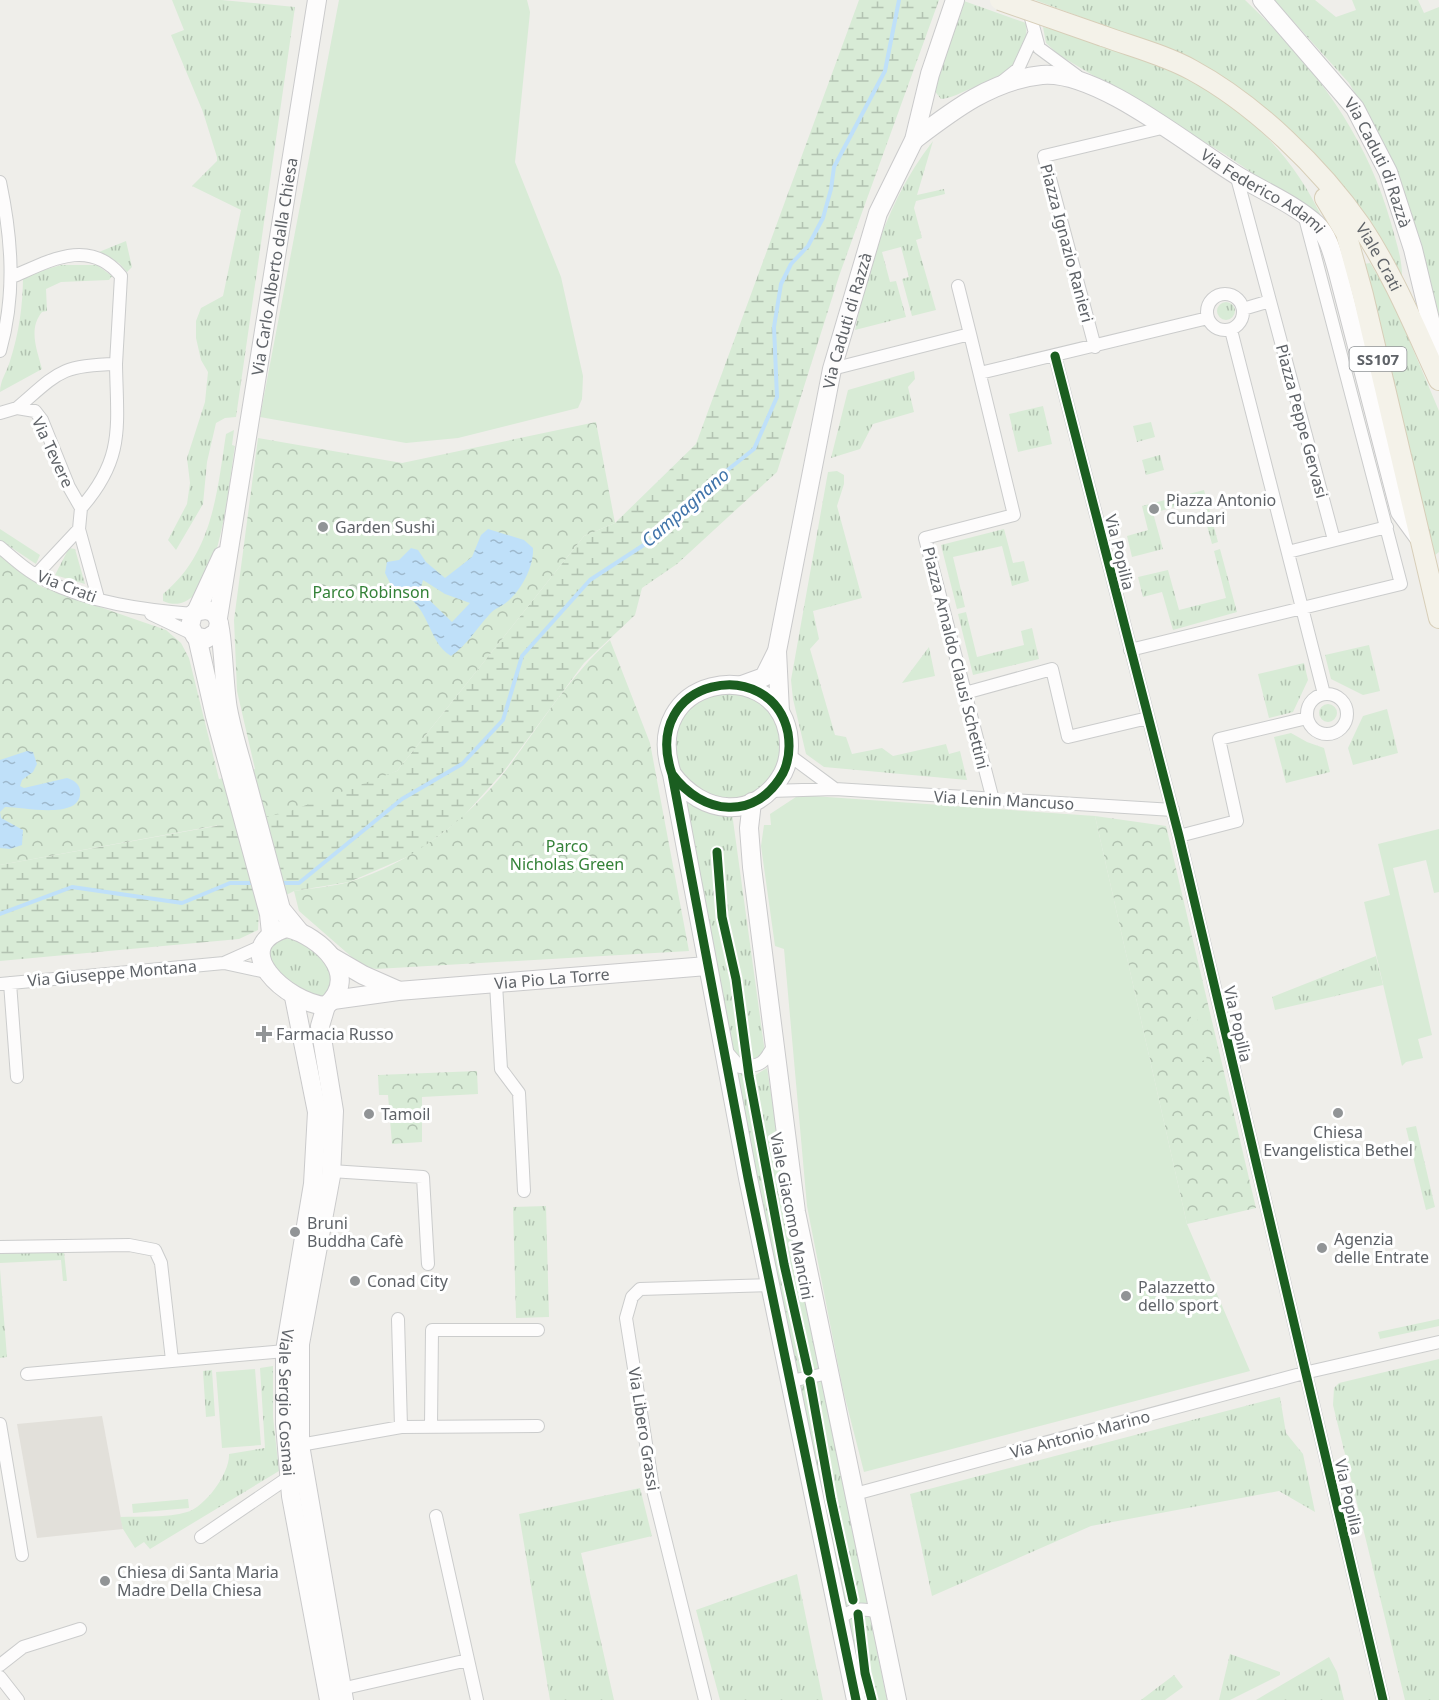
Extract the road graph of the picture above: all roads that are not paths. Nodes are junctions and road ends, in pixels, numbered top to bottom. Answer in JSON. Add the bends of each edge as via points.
{"nodes":[{"id":1,"x":317,"y":0,"type":"edge"},
{"id":2,"x":955,"y":0,"type":"edge"},
{"id":3,"x":1000,"y":0,"type":"edge"},
{"id":4,"x":1027,"y":0,"type":"edge"},
{"id":5,"x":1262,"y":0,"type":"edge"},
{"id":6,"x":1034,"y":34,"type":"junction"},
{"id":7,"x":1086,"y":82,"type":"junction"},
{"id":8,"x":998,"y":86,"type":"junction"},
{"id":9,"x":1166,"y":127,"type":"junction"},
{"id":10,"x":914,"y":140,"type":"junction"},
{"id":11,"x":1296,"y":149,"type":"junction"},
{"id":12,"x":1236,"y":174,"type":"junction"},
{"id":13,"x":0,"y":182,"type":"edge"},
{"id":14,"x":1304,"y":214,"type":"junction"},
{"id":15,"x":12,"y":277,"type":"junction"},
{"id":16,"x":958,"y":286,"type":"dead end"},
{"id":17,"x":1270,"y":301,"type":"junction"},
{"id":18,"x":1244,"y":309,"type":"junction"},
{"id":19,"x":1208,"y":318,"type":"junction"},
{"id":20,"x":1231,"y":330,"type":"junction"},
{"id":21,"x":970,"y":334,"type":"junction"},
{"id":22,"x":1095,"y":347,"type":"junction"},
{"id":23,"x":0,"y":351,"type":"edge"},
{"id":24,"x":1054,"y":356,"type":"junction"},
{"id":25,"x":1439,"y":357,"type":"edge"},
{"id":26,"x":116,"y":364,"type":"junction"},
{"id":27,"x":832,"y":369,"type":"junction"},
{"id":28,"x":980,"y":373,"type":"junction"},
{"id":29,"x":1439,"y":380,"type":"edge"},
{"id":30,"x":17,"y":408,"type":"junction"},
{"id":31,"x":0,"y":413,"type":"edge"},
{"id":32,"x":81,"y":508,"type":"junction"},
{"id":33,"x":1387,"y":527,"type":"junction"},
{"id":34,"x":79,"y":529,"type":"junction"},
{"id":35,"x":232,"y":534,"type":"junction"},
{"id":36,"x":1419,"y":538,"type":"junction"},
{"id":37,"x":1334,"y":540,"type":"junction"},
{"id":38,"x":0,"y":547,"type":"edge"},
{"id":39,"x":1288,"y":552,"type":"junction"},
{"id":40,"x":1434,"y":573,"type":"edge"},
{"id":41,"x":36,"y":575,"type":"junction"},
{"id":42,"x":98,"y":598,"type":"junction"},
{"id":43,"x":1302,"y":606,"type":"junction"},
{"id":44,"x":141,"y":610,"type":"junction"},
{"id":45,"x":195,"y":613,"type":"junction"},
{"id":46,"x":1439,"y":618,"type":"edge"},
{"id":47,"x":218,"y":621,"type":"junction"},
{"id":48,"x":195,"y":635,"type":"junction"},
{"id":49,"x":1130,"y":650,"type":"junction"},
{"id":50,"x":777,"y":651,"type":"junction"},
{"id":51,"x":742,"y":685,"type":"junction"},
{"id":52,"x":965,"y":693,"type":"junction"},
{"id":53,"x":1324,"y":693,"type":"junction"},
{"id":54,"x":780,"y":712,"type":"junction"},
{"id":55,"x":222,"y":713,"type":"junction"},
{"id":56,"x":1148,"y":718,"type":"junction"},
{"id":57,"x":1307,"y":718,"type":"junction"},
{"id":58,"x":789,"y":755,"type":"junction"},
{"id":59,"x":672,"y":774,"type":"junction"},
{"id":60,"x":835,"y":789,"type":"junction"},
{"id":61,"x":770,"y":791,"type":"junction"},
{"id":62,"x":993,"y":801,"type":"junction"},
{"id":63,"x":752,"y":802,"type":"junction"},
{"id":64,"x":1173,"y":810,"type":"junction"},
{"id":65,"x":1179,"y":836,"type":"junction"},
{"id":66,"x":275,"y":911,"type":"junction"},
{"id":67,"x":299,"y":931,"type":"junction"},
{"id":68,"x":267,"y":939,"type":"junction"},
{"id":69,"x":332,"y":957,"type":"junction"},
{"id":70,"x":224,"y":963,"type":"junction"},
{"id":71,"x":707,"y":966,"type":"junction"},
{"id":72,"x":266,"y":972,"type":"junction"},
{"id":73,"x":5,"y":984,"type":"edge"},
{"id":74,"x":496,"y":984,"type":"junction"},
{"id":75,"x":398,"y":991,"type":"junction"},
{"id":76,"x":294,"y":997,"type":"junction"},
{"id":77,"x":329,"y":1003,"type":"junction"},
{"id":78,"x":775,"y":1044,"type":"junction"},
{"id":79,"x":725,"y":1051,"type":"junction"},
{"id":80,"x":17,"y":1077,"type":"dead end"},
{"id":81,"x":331,"y":1171,"type":"junction"},
{"id":82,"x":524,"y":1191,"type":"dead end"},
{"id":83,"x":0,"y":1247,"type":"edge"},
{"id":84,"x":428,"y":1264,"type":"dead end"},
{"id":85,"x":772,"y":1285,"type":"junction"},
{"id":86,"x":398,"y":1319,"type":"dead end"},
{"id":87,"x":538,"y":1330,"type":"dead end"},
{"id":88,"x":1439,"y":1342,"type":"edge"},
{"id":89,"x":285,"y":1351,"type":"junction"},
{"id":90,"x":172,"y":1360,"type":"junction"},
{"id":91,"x":829,"y":1373,"type":"junction"},
{"id":92,"x":1304,"y":1373,"type":"junction"},
{"id":93,"x":27,"y":1374,"type":"dead end"},
{"id":94,"x":791,"y":1381,"type":"junction"},
{"id":95,"x":0,"y":1424,"type":"edge"},
{"id":96,"x":401,"y":1426,"type":"junction"},
{"id":97,"x":431,"y":1426,"type":"junction"},
{"id":98,"x":538,"y":1426,"type":"dead end"},
{"id":99,"x":300,"y":1445,"type":"junction"},
{"id":100,"x":289,"y":1477,"type":"junction"},
{"id":101,"x":6,"y":1492,"type":"edge"},
{"id":102,"x":855,"y":1494,"type":"junction"},
{"id":103,"x":436,"y":1516,"type":"dead end"},
{"id":104,"x":201,"y":1537,"type":"dead end"},
{"id":105,"x":22,"y":1555,"type":"dead end"},
{"id":106,"x":879,"y":1612,"type":"junction"},
{"id":107,"x":839,"y":1620,"type":"junction"},
{"id":108,"x":81,"y":1629,"type":"dead end"},
{"id":109,"x":468,"y":1660,"type":"junction"},
{"id":110,"x":0,"y":1665,"type":"edge"},
{"id":111,"x":0,"y":1677,"type":"edge"},
{"id":112,"x":333,"y":1697,"type":"edge"},
{"id":113,"x":18,"y":1700,"type":"edge"},
{"id":114,"x":477,"y":1700,"type":"edge"},
{"id":115,"x":705,"y":1700,"type":"edge"},
{"id":116,"x":856,"y":1700,"type":"edge"},
{"id":117,"x":897,"y":1700,"type":"edge"},
{"id":118,"x":1383,"y":1700,"type":"edge"}],
"edges":[{"from":1,"to":35,"type":"street","name":"Via Carlo Alberto dalla Chiesa"},
{"from":2,"to":10,"type":"street","name":"Via Caduti di Razzà","via":[[930,74]]},
{"from":3,"to":11,"type":"main road","number":"SS107","bridge":true,"via":[[1192,70],[1248,106]]},
{"from":4,"to":6,"type":"street"},
{"from":5,"to":25,"type":"street","name":"Via Caduti di Razzà","via":[[1355,108],[1388,172],[1413,249]]},
{"from":6,"to":7,"type":"street","via":[[1039,48]]},
{"from":6,"to":8,"type":"street","via":[[1018,69]]},
{"from":7,"to":8,"type":"street","name":"Via Federico Adami","via":[[1043,75]]},
{"from":7,"to":9,"type":"street","name":"Via Federico Adami"},
{"from":8,"to":10,"type":"street","name":"Via Federico Adami","via":[[954,109]]},
{"from":9,"to":12,"type":"street","name":"Via Federico Adami"},
{"from":9,"to":22,"type":"street","name":"Piazza Ignazio Ranieri","via":[[1044,156]]},
{"from":10,"to":27,"type":"street","name":"Via Caduti di Razzà","via":[[878,213]]},
{"from":11,"to":29,"type":"main road","name":"Viale Crati","number":"SS107","via":[[1360,225],[1391,277]]},
{"from":11,"to":36,"type":"main road","name":"Via Federico Adami","number":"SS107","via":[[1346,233]]},
{"from":12,"to":14,"type":"street","name":"Via Federico Adami"},
{"from":12,"to":17,"type":"street","name":"Piazza Peppe Gervasi"},
{"from":13,"to":15,"type":"street","via":[[10,227]]},
{"from":14,"to":33,"type":"street"},
{"from":14,"to":36,"type":"street","name":"Via Federico Adami","via":[[1329,242],[1400,512]]},
{"from":15,"to":23,"type":"street"},
{"from":15,"to":26,"type":"street","name":"Via Tevere","via":[[64,255],[103,260],[113,267],[121,276]]},
{"from":16,"to":21,"type":"street"},
{"from":17,"to":18,"type":"street"},
{"from":17,"to":37,"type":"street","name":"Piazza Peppe Gervasi"},
{"from":18,"to":19,"type":"street","via":[[1238,298],[1222,294],[1208,305]]},
{"from":18,"to":20,"type":"street","via":[[1242,321]]},
{"from":19,"to":20,"type":"street","via":[[1220,330]]},
{"from":19,"to":22,"type":"street"},
{"from":20,"to":39,"type":"street"},
{"from":21,"to":27,"type":"street"},
{"from":21,"to":28,"type":"street"},
{"from":22,"to":24,"type":"street"},
{"from":24,"to":28,"type":"street"},
{"from":24,"to":49,"type":"street","name":"Via Popilia"},
{"from":26,"to":30,"type":"street","name":"Via Tevere","via":[[80,365],[61,372]]},
{"from":26,"to":32,"type":"street","name":"Via Tevere","via":[[116,448],[101,486]]},
{"from":27,"to":50,"type":"street","name":"Via Caduti di Razzà"},
{"from":28,"to":52,"type":"street","name":"Piazza Arnaldo Clausi Schettini","via":[[1014,515],[925,538]]},
{"from":30,"to":31,"type":"street","name":"Via Tevere"},
{"from":30,"to":32,"type":"street","name":"Via Tevere","via":[[35,411],[42,420]]},
{"from":32,"to":34,"type":"street"},
{"from":33,"to":37,"type":"street"},
{"from":33,"to":43,"type":"street","via":[[1401,584]]},
{"from":34,"to":41,"type":"street"},
{"from":34,"to":42,"type":"street"},
{"from":35,"to":45,"type":"street","name":"Via Carlo Alberto dalla Chiesa"},
{"from":35,"to":47,"type":"street","name":"Via Carlo Alberto dalla Chiesa"},
{"from":36,"to":40,"type":"main road","name":"Via Federico Adami","number":"SS107"},
{"from":37,"to":39,"type":"street"},
{"from":38,"to":41,"type":"street","name":"Via Crati"},
{"from":39,"to":43,"type":"street"},
{"from":40,"to":46,"type":"main road","number":"SS107"},
{"from":41,"to":42,"type":"street","name":"Via Crati"},
{"from":42,"to":44,"type":"street","name":"Via Crati"},
{"from":43,"to":49,"type":"street"},
{"from":43,"to":53,"type":"street"},
{"from":44,"to":45,"type":"street","name":"Via Crati"},
{"from":44,"to":48,"type":"street","name":"Via Crati"},
{"from":45,"to":47,"type":"street","via":[[206,610]]},
{"from":45,"to":48,"type":"street","via":[[190,622]]},
{"from":47,"to":48,"type":"street","via":[[217,632],[210,638]]},
{"from":47,"to":55,"type":"street","name":"Via Carlo Alberto dalla Chiesa"},
{"from":48,"to":55,"type":"street"},
{"from":49,"to":56,"type":"street","name":"Via Popilia"},
{"from":50,"to":51,"type":"street","name":"Via Caduti di Razzà","via":[[764,677]]},
{"from":50,"to":54,"type":"street","name":"Via Caduti di Razzà"},
{"from":51,"to":54,"type":"street","via":[[763,695]]},
{"from":51,"to":59,"type":"street","name":"Viale Giacomo Mancini","via":[[720,684],[699,690],[682,703],[670,722],[666,739],[666,757]]},
{"from":52,"to":56,"type":"street","via":[[1052,669],[1068,737]]},
{"from":52,"to":62,"type":"street","name":"Piazza Arnaldo Clausi Schettini"},
{"from":53,"to":57,"type":"street","via":[[1312,700]]},
{"from":53,"to":57,"type":"street","via":[[1336,695],[1346,705],[1345,725],[1327,734],[1314,729]]},
{"from":54,"to":58,"type":"street","via":[[786,726]]},
{"from":55,"to":66,"type":"street"},
{"from":56,"to":64,"type":"street","name":"Via Popilia"},
{"from":57,"to":65,"type":"street","via":[[1219,740],[1238,821]]},
{"from":58,"to":60,"type":"street"},
{"from":58,"to":61,"type":"street"},
{"from":59,"to":63,"type":"street","via":[[690,794],[715,806],[734,807]]},
{"from":59,"to":71,"type":"street","name":"Viale Giacomo Mancini"},
{"from":60,"to":61,"type":"street","name":"Via Lenin Mancuso"},
{"from":60,"to":62,"type":"street","name":"Via Lenin Mancuso"},
{"from":61,"to":63,"type":"street"},
{"from":62,"to":64,"type":"street","name":"Via Lenin Mancuso"},
{"from":63,"to":78,"type":"street","name":"Viale Giacomo Mancini","via":[[752,867]]},
{"from":64,"to":65,"type":"street","name":"Via Popilia"},
{"from":65,"to":92,"type":"street","name":"Via Popilia"},
{"from":66,"to":67,"type":"street"},
{"from":66,"to":68,"type":"street"},
{"from":67,"to":68,"type":"street","via":[[287,928]]},
{"from":67,"to":69,"type":"street"},
{"from":68,"to":70,"type":"street","name":"Via Giuseppe Montana"},
{"from":68,"to":72,"type":"street","via":[[262,958]]},
{"from":69,"to":75,"type":"street","name":"Via Pio La Torre"},
{"from":69,"to":77,"type":"street","via":[[341,977]]},
{"from":70,"to":72,"type":"street","name":"Via Giuseppe Montana"},
{"from":70,"to":73,"type":"street","name":"Via Giuseppe Montana"},
{"from":71,"to":74,"type":"street","name":"Via Pio La Torre"},
{"from":71,"to":79,"type":"street","name":"Viale Giacomo Mancini"},
{"from":72,"to":76,"type":"street"},
{"from":73,"to":80,"type":"street"},
{"from":74,"to":75,"type":"street","name":"Via Pio La Torre"},
{"from":74,"to":82,"type":"street","via":[[501,1070],[519,1093]]},
{"from":75,"to":77,"type":"street","name":"Via Pio La Torre"},
{"from":76,"to":77,"type":"street","via":[[312,1005]]},
{"from":76,"to":89,"type":"street","name":"Viale Sergio Cosmai","via":[[317,1112],[313,1184]]},
{"from":77,"to":81,"type":"street","name":"Viale Sergio Cosmai","via":[[320,1026],[334,1111]]},
{"from":78,"to":79,"type":"street","via":[[764,1062],[754,1066],[740,1067]]},
{"from":78,"to":91,"type":"street","name":"Viale Giacomo Mancini","via":[[796,1212]]},
{"from":79,"to":85,"type":"street","name":"Viale Giacomo Mancini"},
{"from":81,"to":84,"type":"street","via":[[423,1176]]},
{"from":81,"to":99,"type":"street","name":"Viale Sergio Cosmai","via":[[300,1344]]},
{"from":83,"to":90,"type":"street","via":[[129,1245],[155,1250],[161,1263]]},
{"from":85,"to":94,"type":"street","name":"Viale Giacomo Mancini"},
{"from":85,"to":115,"type":"street","name":"Via Libero Grassi","via":[[640,1289],[632,1297],[626,1318],[654,1494]]},
{"from":86,"to":96,"type":"street"},
{"from":87,"to":97,"type":"street","via":[[432,1330]]},
{"from":88,"to":92,"type":"street","name":"Via Antonio Marino"},
{"from":89,"to":90,"type":"street"},
{"from":89,"to":100,"type":"street","name":"Viale Sergio Cosmai"},
{"from":90,"to":93,"type":"street"},
{"from":91,"to":94,"type":"street"},
{"from":91,"to":102,"type":"street","name":"Viale Giacomo Mancini"},
{"from":92,"to":102,"type":"street","name":"Via Antonio Marino"},
{"from":92,"to":118,"type":"street","name":"Via Popilia"},
{"from":94,"to":107,"type":"street","name":"Viale Giacomo Mancini"},
{"from":95,"to":101,"type":"street"},
{"from":96,"to":97,"type":"street"},
{"from":96,"to":99,"type":"street"},
{"from":97,"to":98,"type":"street"},
{"from":99,"to":112,"type":"street","name":"Viale Sergio Cosmai"},
{"from":100,"to":104,"type":"street"},
{"from":100,"to":112,"type":"street","name":"Viale Sergio Cosmai"},
{"from":101,"to":105,"type":"street"},
{"from":102,"to":106,"type":"street","name":"Viale Giacomo Mancini"},
{"from":103,"to":109,"type":"street"},
{"from":106,"to":107,"type":"street","via":[[849,1610]]},
{"from":106,"to":117,"type":"street","name":"Viale Giacomo Mancini"},
{"from":107,"to":116,"type":"street","name":"Viale Giacomo Mancini"},
{"from":108,"to":110,"type":"street","via":[[23,1647]]},
{"from":109,"to":112,"type":"street"},
{"from":109,"to":114,"type":"street"},
{"from":111,"to":113,"type":"street"}]}
